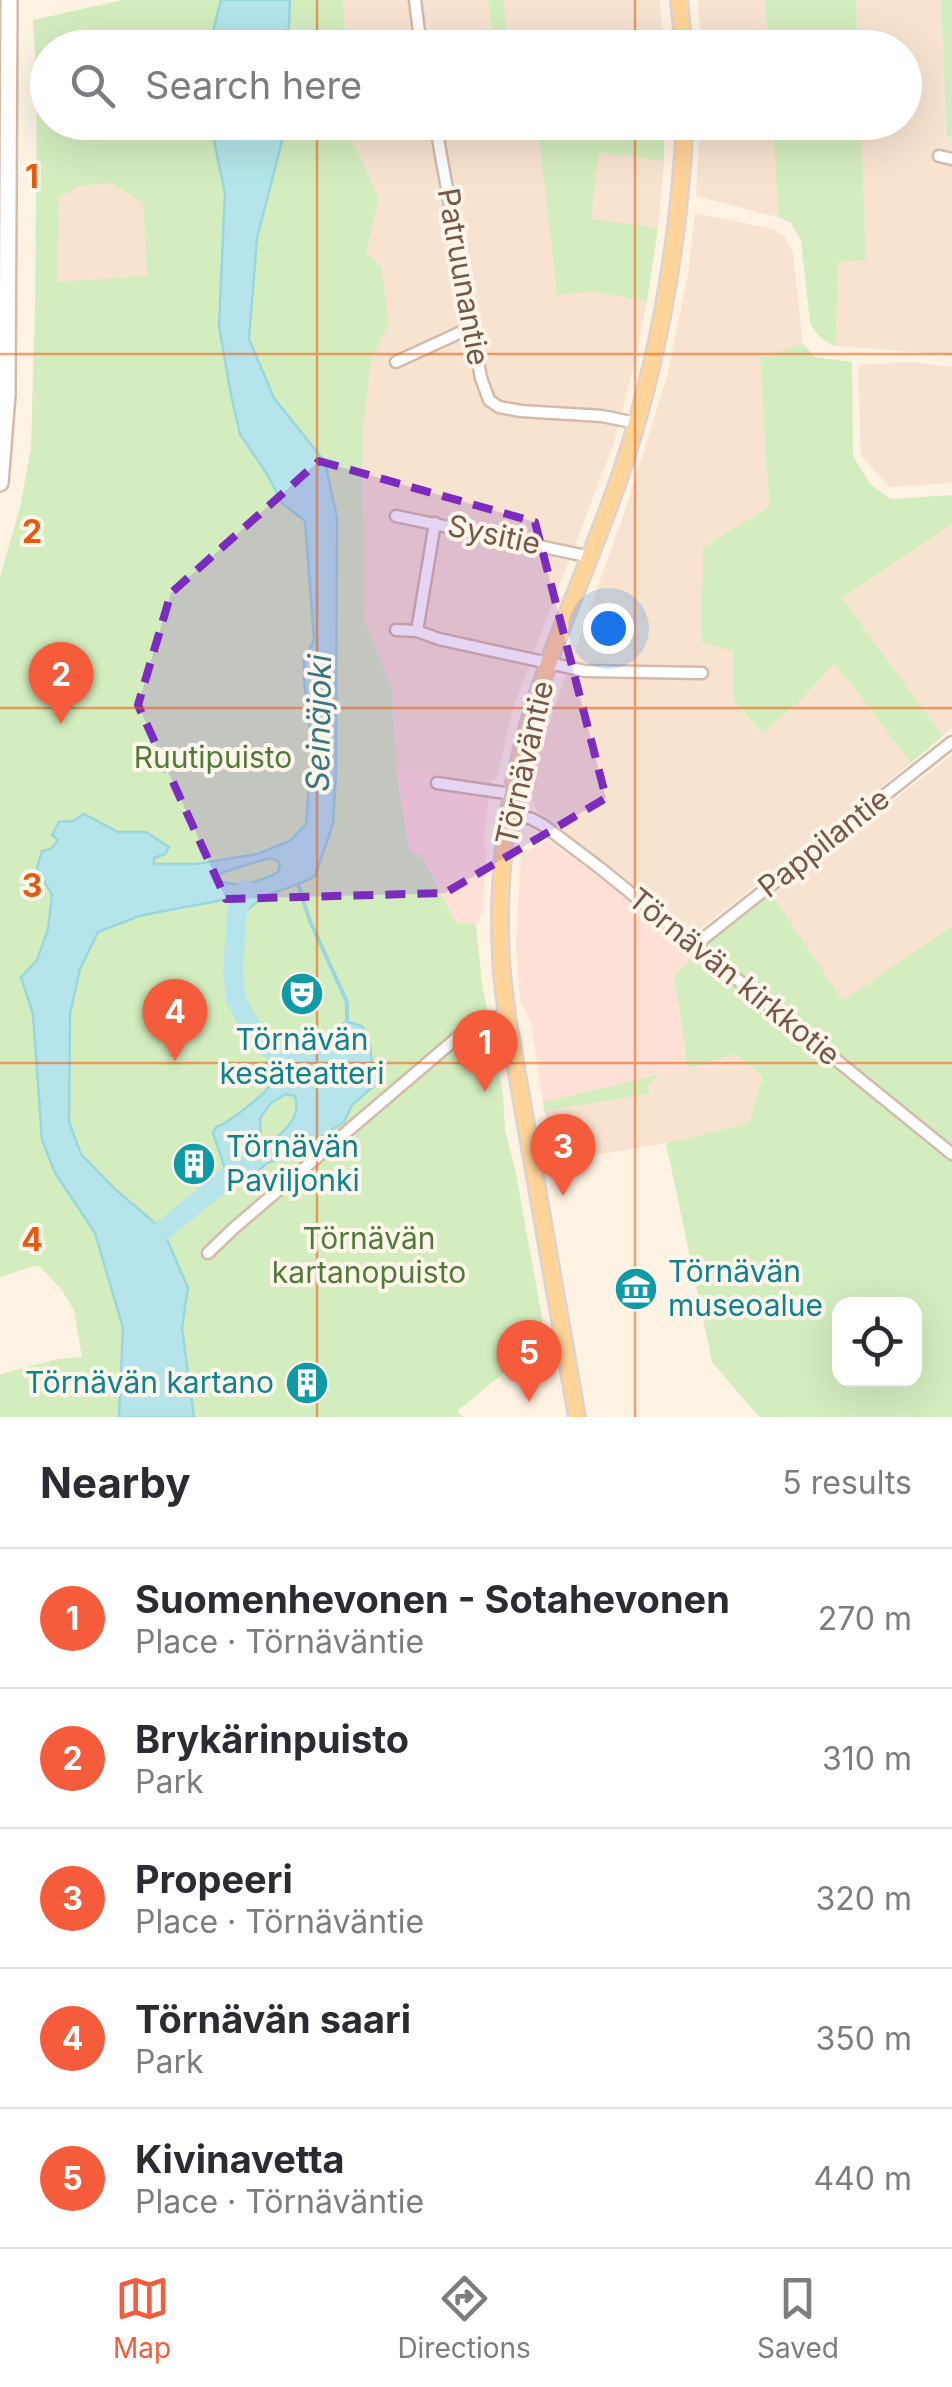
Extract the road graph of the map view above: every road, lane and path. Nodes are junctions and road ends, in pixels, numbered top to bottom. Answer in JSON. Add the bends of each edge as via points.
{"nodes":[{"id":1,"x":9,"y":0,"type":"edge"},
{"id":2,"x":414,"y":0,"type":"edge"},
{"id":3,"x":679,"y":0,"type":"edge"},
{"id":4,"x":418,"y":30,"type":"edge"},
{"id":5,"x":682,"y":30,"type":"edge"},
{"id":6,"x":438,"y":140,"type":"edge"},
{"id":7,"x":683,"y":140,"type":"edge"},
{"id":8,"x":939,"y":156,"type":"dead end"},
{"id":9,"x":952,"y":159,"type":"edge"},
{"id":10,"x":472,"y":327,"type":"junction"},
{"id":11,"x":396,"y":362,"type":"dead end"},
{"id":12,"x":636,"y":423,"type":"junction"},
{"id":13,"x":2,"y":453,"type":"edge"},
{"id":14,"x":0,"y":483,"type":"edge"},
{"id":15,"x":396,"y":516,"type":"dead end"},
{"id":16,"x":435,"y":524,"type":"junction"},
{"id":17,"x":591,"y":557,"type":"junction"},
{"id":18,"x":396,"y":630,"type":"dead end"},
{"id":19,"x":416,"y":631,"type":"junction"},
{"id":20,"x":548,"y":664,"type":"junction"},
{"id":21,"x":702,"y":673,"type":"dead end"},
{"id":22,"x":952,"y":742,"type":"edge"},
{"id":23,"x":437,"y":783,"type":"dead end"},
{"id":24,"x":512,"y":794,"type":"junction"},
{"id":25,"x":508,"y":813,"type":"junction"},
{"id":26,"x":696,"y":945,"type":"junction"},
{"id":27,"x":507,"y":1016,"type":"junction"},
{"id":28,"x":952,"y":1154,"type":"edge"},
{"id":29,"x":208,"y":1253,"type":"dead end"},
{"id":30,"x":577,"y":1417,"type":"edge"}],
"edges":[{"from":1,"to":13,"type":"main road"},
{"from":2,"to":4,"type":"street"},
{"from":3,"to":5,"type":"main road"},
{"from":6,"to":10,"type":"street","name":"Patruunantie"},
{"from":7,"to":12,"type":"main road","name":"Törnäväntie","via":[[670,281]]},
{"from":8,"to":9,"type":"street"},
{"from":10,"to":11,"type":"street"},
{"from":10,"to":12,"type":"street","name":"Patruunantie","via":[[483,388],[499,407]]},
{"from":12,"to":17,"type":"main road","name":"Törnäväntie"},
{"from":13,"to":14,"type":"main road"},
{"from":15,"to":16,"type":"street","name":"Sysitie"},
{"from":16,"to":17,"type":"street","name":"Sysitie"},
{"from":16,"to":19,"type":"street"},
{"from":17,"to":20,"type":"main road","name":"Törnäväntie"},
{"from":18,"to":19,"type":"street"},
{"from":19,"to":20,"type":"street"},
{"from":20,"to":21,"type":"street"},
{"from":20,"to":24,"type":"main road","name":"Törnäväntie"},
{"from":22,"to":26,"type":"street","name":"Pappilantie"},
{"from":23,"to":24,"type":"street"},
{"from":24,"to":25,"type":"main road","name":"Törnäväntie"},
{"from":25,"to":26,"type":"street","name":"Törnävän kirkkotie","via":[[543,825]]},
{"from":25,"to":27,"type":"main road","name":"Törnäväntie","via":[[500,919]]},
{"from":26,"to":28,"type":"street","name":"Törnävän kirkkotie"},
{"from":27,"to":29,"type":"street","via":[[472,1025]]},
{"from":27,"to":30,"type":"main road","name":"Törnäväntie"}]}
